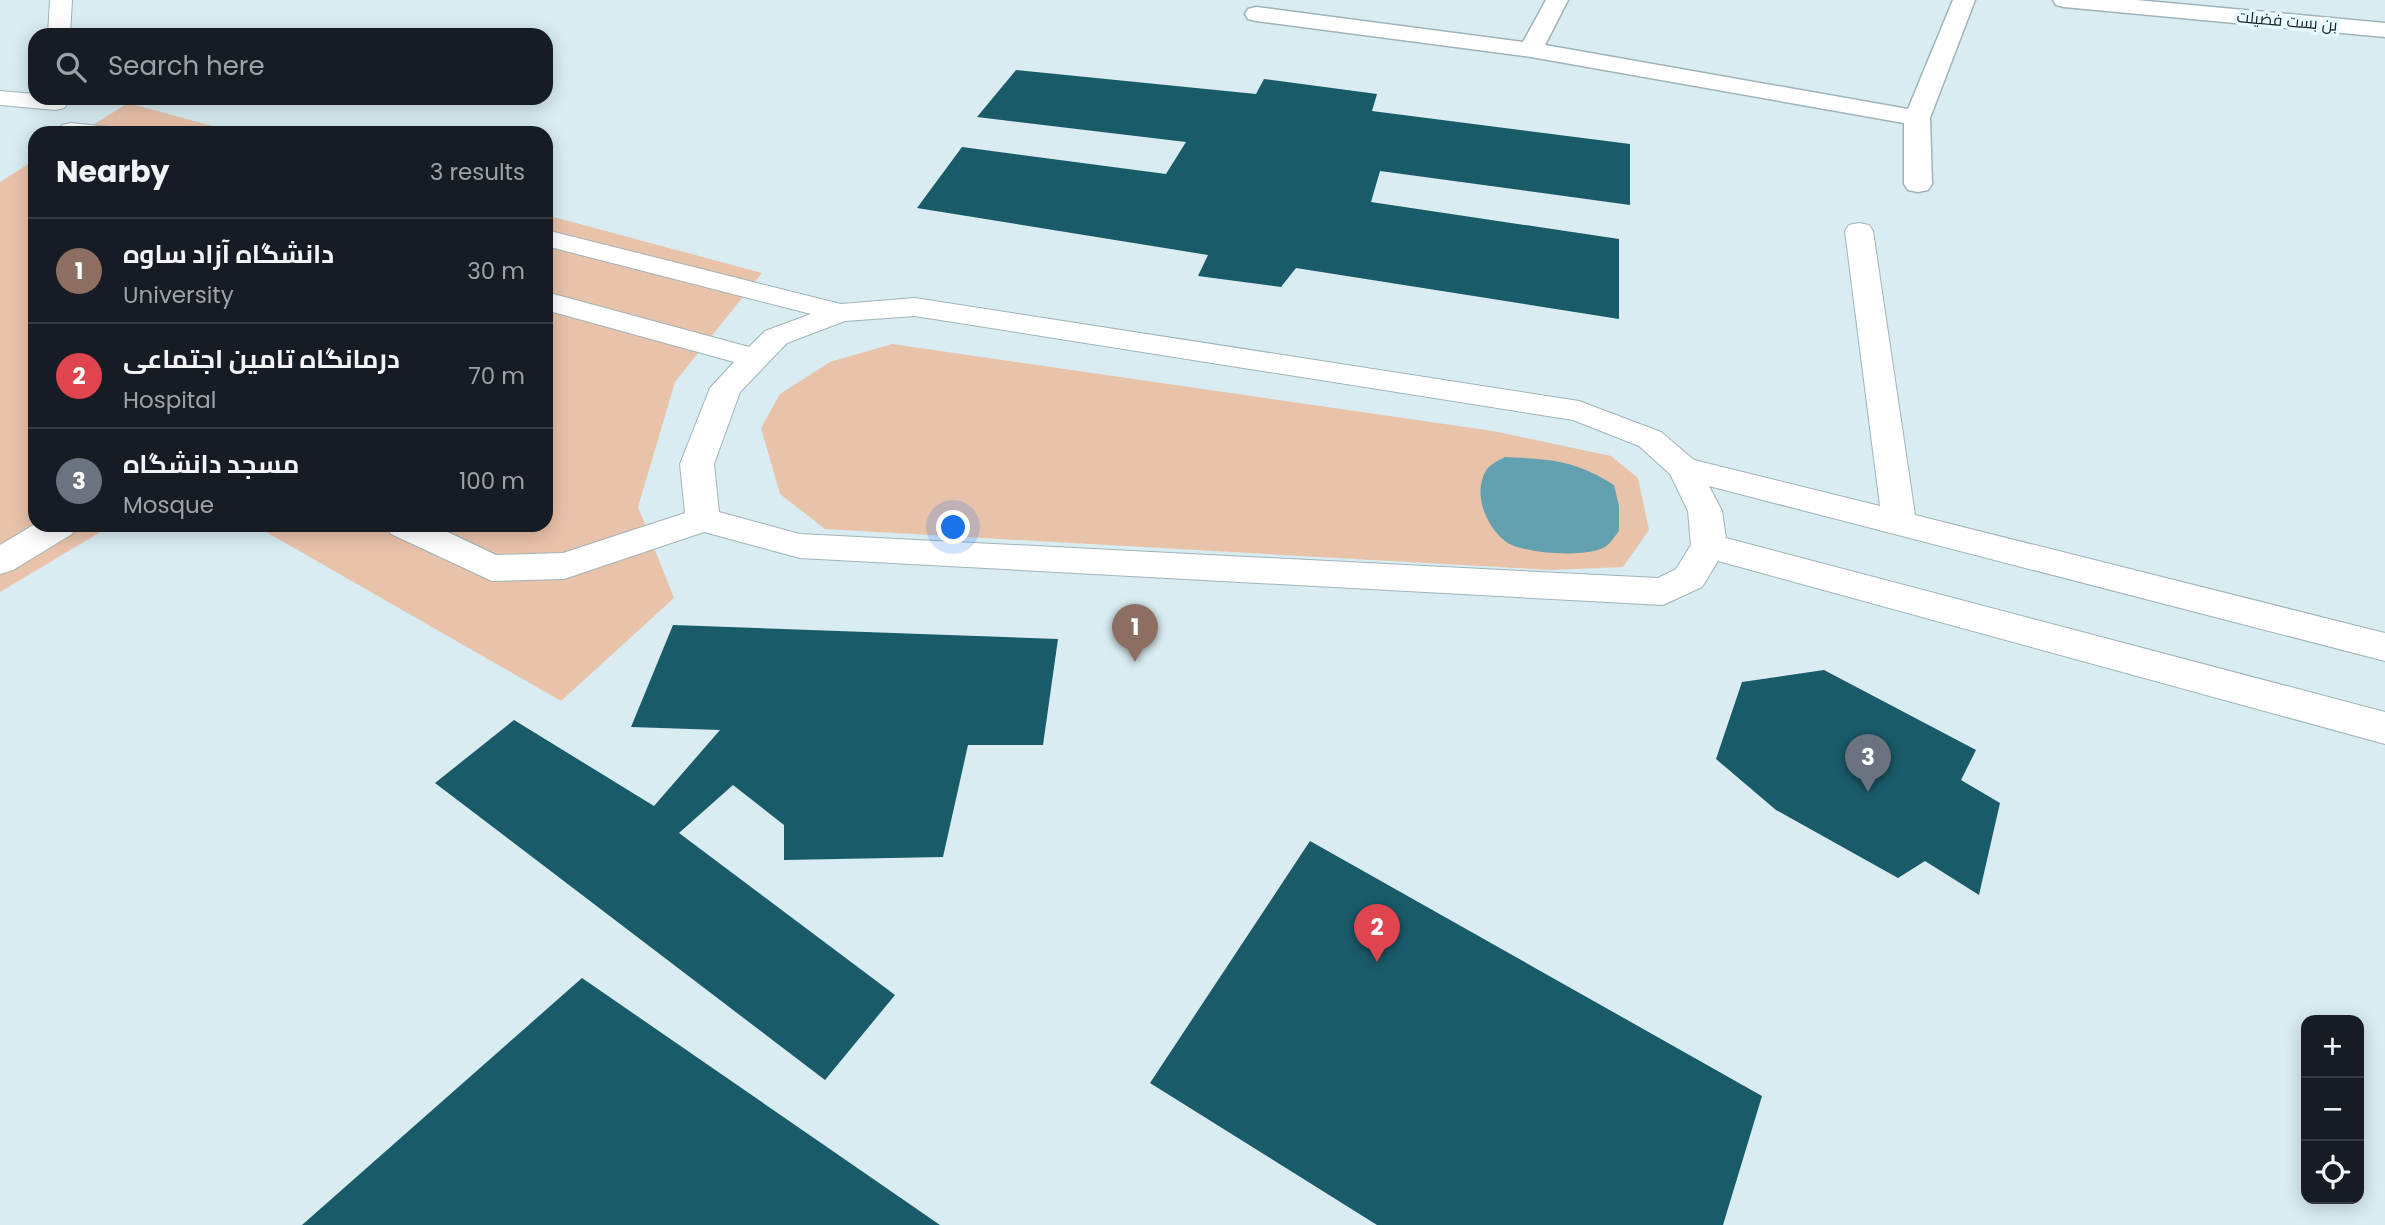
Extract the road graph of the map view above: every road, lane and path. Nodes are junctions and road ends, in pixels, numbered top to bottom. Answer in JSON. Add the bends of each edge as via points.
{"nodes":[{"id":1,"x":61,"y":0,"type":"edge"},
{"id":2,"x":1557,"y":0,"type":"edge"},
{"id":3,"x":1964,"y":0,"type":"edge"},
{"id":4,"x":2064,"y":0,"type":"edge"},
{"id":5,"x":1256,"y":14,"type":"dead end"},
{"id":6,"x":59,"y":28,"type":"edge"},
{"id":7,"x":2385,"y":30,"type":"edge"},
{"id":8,"x":1531,"y":50,"type":"junction"},
{"id":9,"x":0,"y":98,"type":"edge"},
{"id":10,"x":28,"y":99,"type":"edge"},
{"id":11,"x":59,"y":105,"type":"edge"},
{"id":12,"x":1917,"y":118,"type":"junction"},
{"id":13,"x":67,"y":126,"type":"edge"},
{"id":14,"x":1918,"y":184,"type":"dead end"},
{"id":15,"x":1859,"y":231,"type":"dead end"},
{"id":16,"x":553,"y":240,"type":"edge"},
{"id":17,"x":553,"y":303,"type":"edge"},
{"id":18,"x":841,"y":313,"type":"junction"},
{"id":19,"x":756,"y":358,"type":"junction"},
{"id":20,"x":1683,"y":468,"type":"junction"},
{"id":21,"x":703,"y":520,"type":"junction"},
{"id":22,"x":1899,"y":523,"type":"junction"},
{"id":23,"x":48,"y":532,"type":"edge"},
{"id":24,"x":417,"y":532,"type":"edge"},
{"id":25,"x":1709,"y":546,"type":"junction"},
{"id":26,"x":0,"y":561,"type":"edge"},
{"id":27,"x":2385,"y":647,"type":"edge"},
{"id":28,"x":2385,"y":728,"type":"edge"}],
"edges":[{"from":1,"to":6,"type":"lane"},
{"from":2,"to":8,"type":"street"},
{"from":3,"to":12,"type":"street"},
{"from":4,"to":7,"type":"street","name":"بن بست فضیلت"},
{"from":5,"to":8,"type":"street"},
{"from":8,"to":12,"type":"street"},
{"from":9,"to":10,"type":"lane"},
{"from":11,"to":13,"type":"lane"},
{"from":12,"to":14,"type":"street"},
{"from":15,"to":22,"type":"lane"},
{"from":16,"to":18,"type":"lane"},
{"from":17,"to":19,"type":"lane"},
{"from":18,"to":19,"type":"lane","via":[[776,337]]},
{"from":18,"to":20,"type":"lane","via":[[915,307],[1579,411],[1650,439]]},
{"from":19,"to":21,"type":"lane","via":[[726,388],[697,464]]},
{"from":20,"to":22,"type":"lane"},
{"from":20,"to":25,"type":"lane","via":[[1705,511]]},
{"from":21,"to":24,"type":"lane","via":[[564,566],[492,568]]},
{"from":21,"to":25,"type":"lane","via":[[800,546],[1663,592],[1689,578]]},
{"from":22,"to":27,"type":"lane"},
{"from":23,"to":26,"type":"lane"},
{"from":25,"to":28,"type":"lane"}]}
